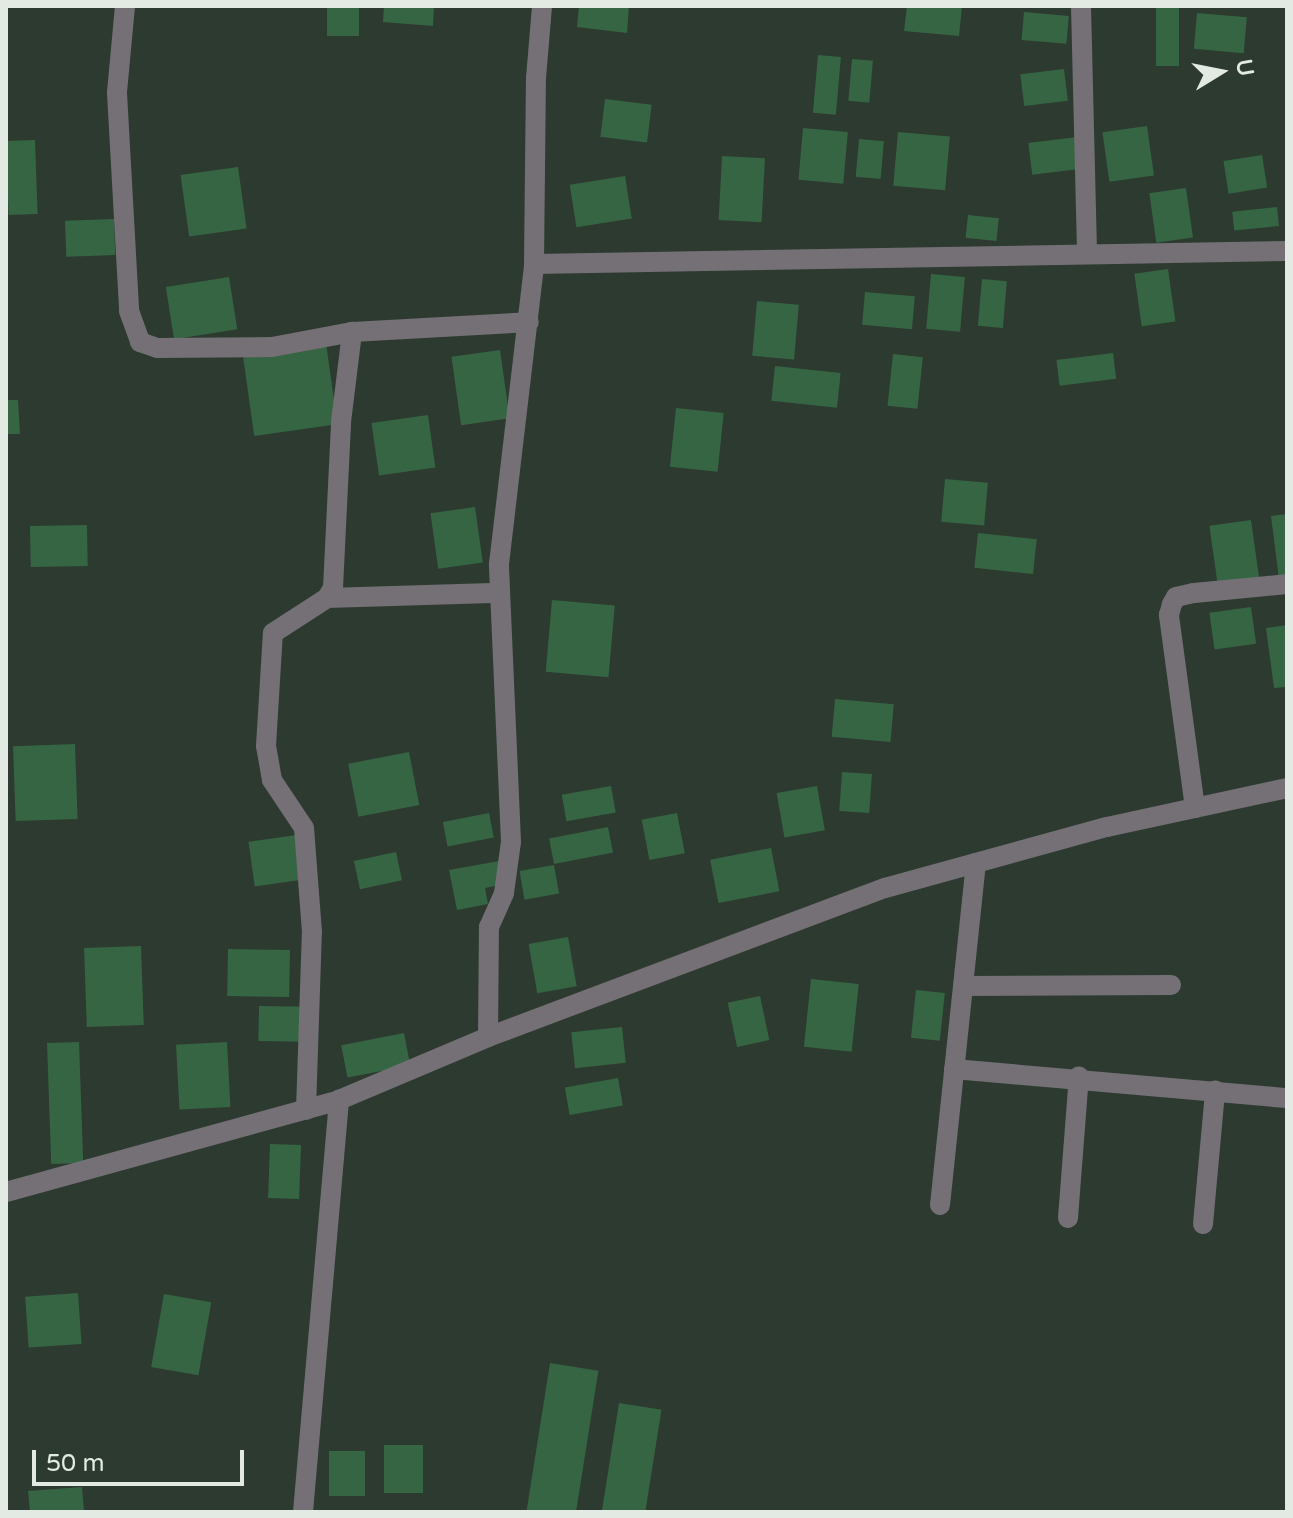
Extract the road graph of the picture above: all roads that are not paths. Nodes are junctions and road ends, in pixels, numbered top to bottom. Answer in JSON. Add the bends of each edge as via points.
{"nodes":[{"id":1,"x":125,"y":6,"type":"edge"},
{"id":2,"x":542,"y":6,"type":"edge"},
{"id":3,"x":1081,"y":6,"type":"edge"},
{"id":4,"x":1287,"y":251,"type":"edge"},
{"id":5,"x":1087,"y":253,"type":"junction"},
{"id":6,"x":534,"y":264,"type":"junction"},
{"id":7,"x":529,"y":322,"type":"junction"},
{"id":8,"x":352,"y":332,"type":"junction"},
{"id":9,"x":1287,"y":584,"type":"edge"},
{"id":10,"x":500,"y":593,"type":"junction"},
{"id":11,"x":327,"y":598,"type":"junction"},
{"id":12,"x":1287,"y":788,"type":"edge"},
{"id":13,"x":1195,"y":808,"type":"junction"},
{"id":14,"x":976,"y":863,"type":"junction"},
{"id":15,"x":1171,"y":985,"type":"dead end"},
{"id":16,"x":963,"y":986,"type":"junction"},
{"id":17,"x":488,"y":1037,"type":"junction"},
{"id":18,"x":954,"y":1069,"type":"junction"},
{"id":19,"x":1079,"y":1076,"type":"junction"},
{"id":20,"x":1215,"y":1091,"type":"junction"},
{"id":21,"x":1287,"y":1098,"type":"edge"},
{"id":22,"x":339,"y":1100,"type":"junction"},
{"id":23,"x":306,"y":1110,"type":"junction"},
{"id":24,"x":6,"y":1192,"type":"edge"},
{"id":25,"x":940,"y":1205,"type":"dead end"},
{"id":26,"x":1068,"y":1218,"type":"dead end"},
{"id":27,"x":1203,"y":1224,"type":"dead end"},
{"id":28,"x":303,"y":1512,"type":"edge"}],
"edges":[{"from":1,"to":8,"type":"street","via":[[117,93],[129,311],[140,342],[157,348],[272,347]]},
{"from":2,"to":6,"type":"street"},
{"from":3,"to":5,"type":"street"},
{"from":4,"to":5,"type":"street"},
{"from":5,"to":6,"type":"street"},
{"from":6,"to":7,"type":"street"},
{"from":7,"to":8,"type":"street"},
{"from":7,"to":10,"type":"street","via":[[499,564]]},
{"from":8,"to":11,"type":"street","via":[[341,422],[333,588]]},
{"from":9,"to":13,"type":"street","via":[[1194,593],[1176,597],[1172,604],[1169,615]]},
{"from":10,"to":11,"type":"street"},
{"from":10,"to":17,"type":"street","via":[[511,842],[504,893],[489,927]]},
{"from":11,"to":23,"type":"street","via":[[273,633],[266,746],[272,780],[304,828],[312,932]]},
{"from":12,"to":13,"type":"street"},
{"from":13,"to":14,"type":"street"},
{"from":14,"to":16,"type":"street"},
{"from":14,"to":17,"type":"street","via":[[885,888]]},
{"from":15,"to":16,"type":"street"},
{"from":16,"to":18,"type":"street"},
{"from":17,"to":22,"type":"street"},
{"from":18,"to":19,"type":"street"},
{"from":18,"to":25,"type":"street"},
{"from":19,"to":20,"type":"street"},
{"from":19,"to":26,"type":"street"},
{"from":20,"to":21,"type":"street"},
{"from":20,"to":27,"type":"street"},
{"from":22,"to":23,"type":"street"},
{"from":22,"to":28,"type":"street"},
{"from":23,"to":24,"type":"street"}]}
